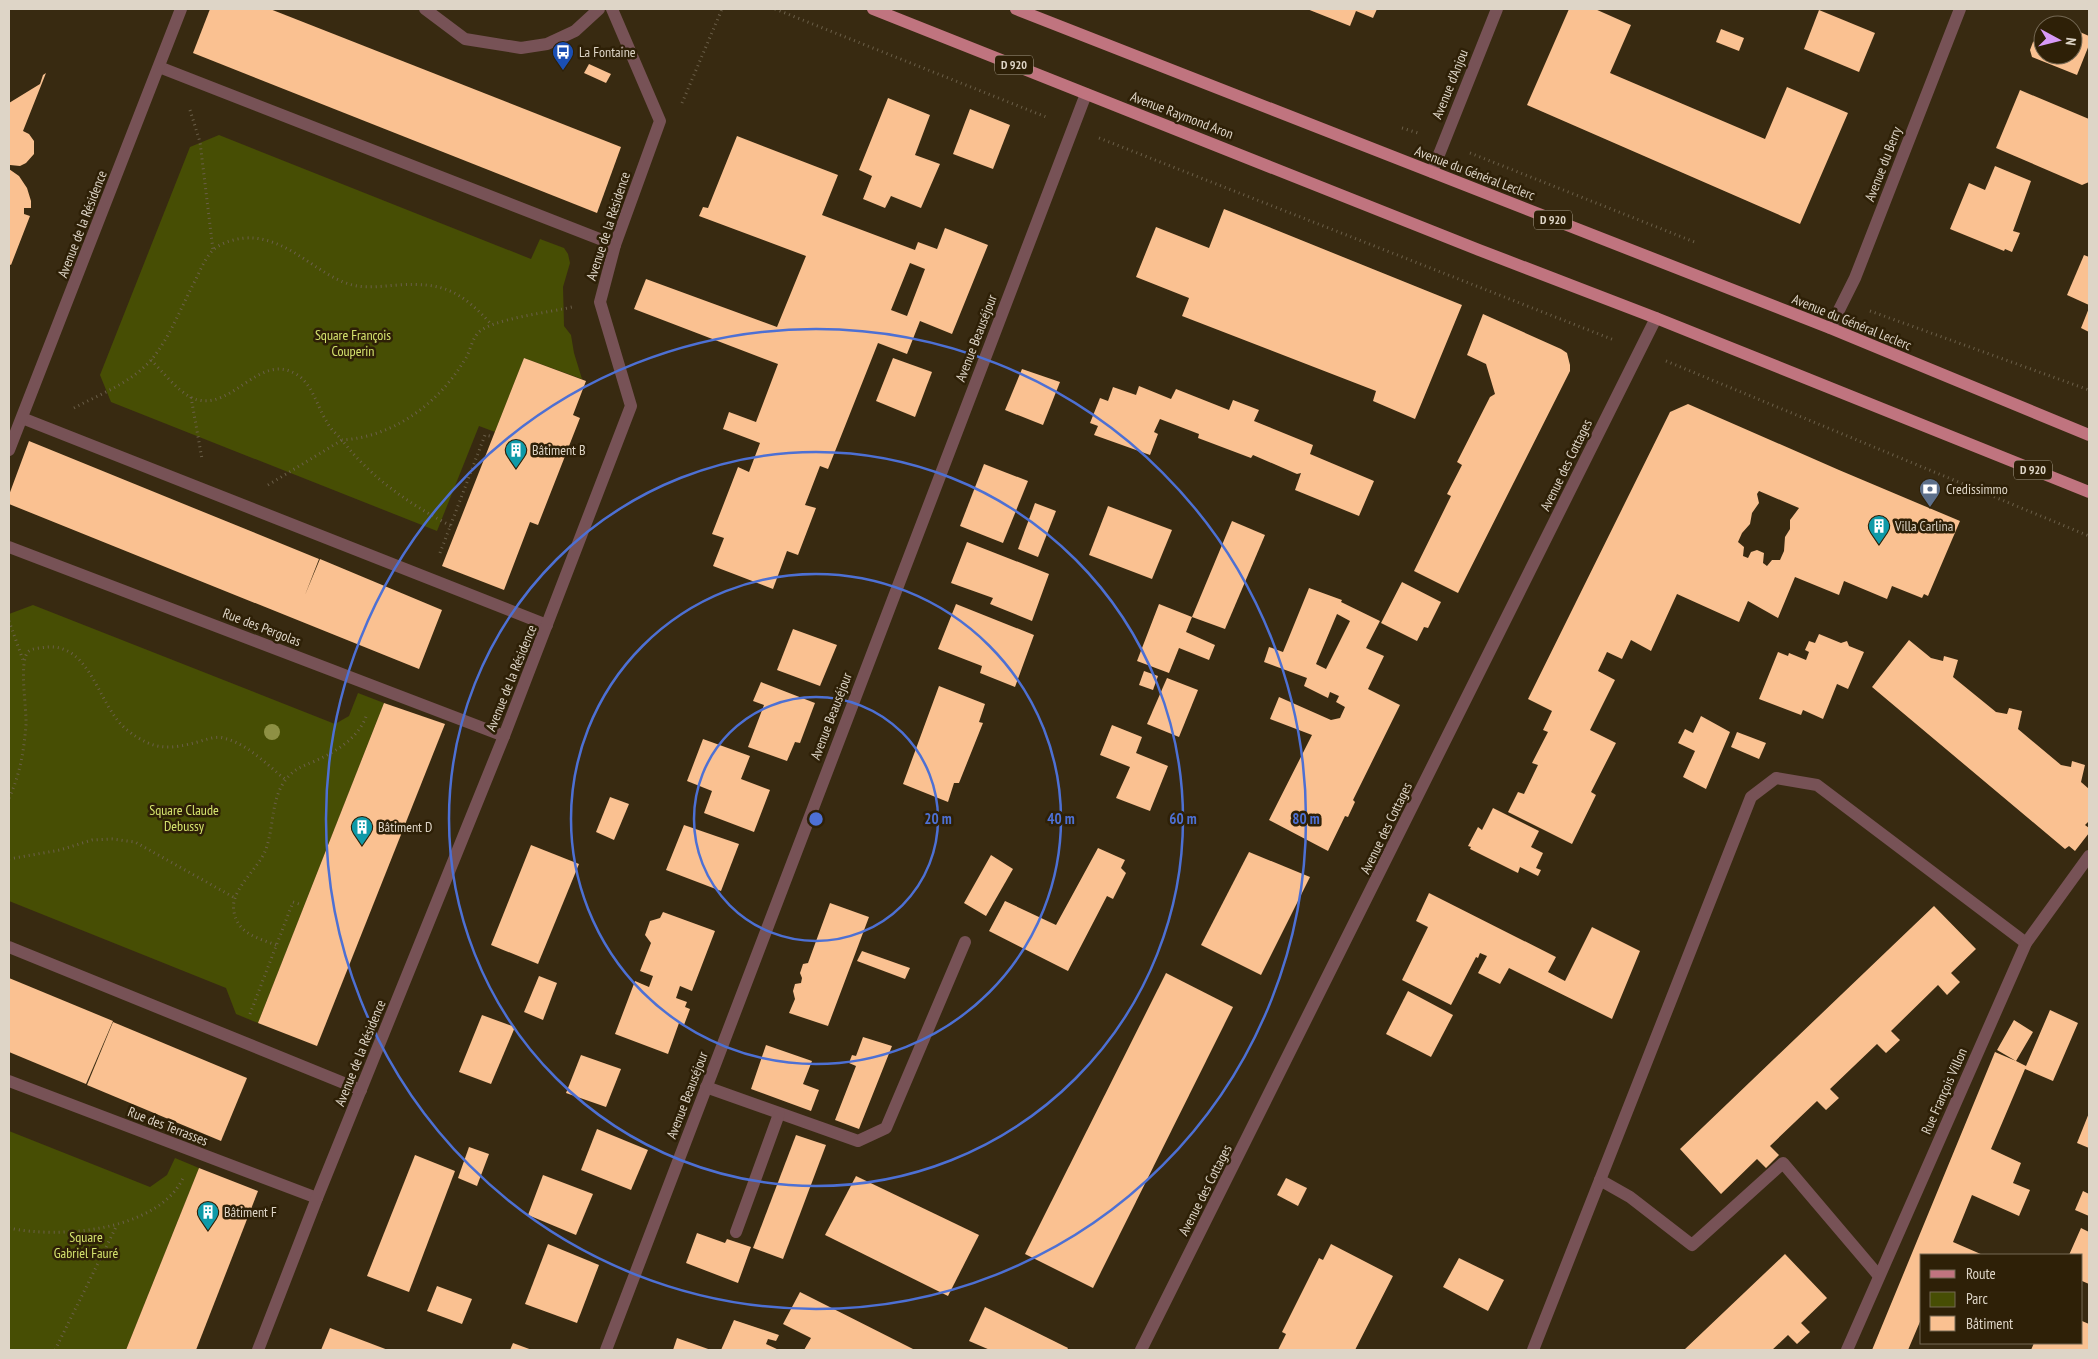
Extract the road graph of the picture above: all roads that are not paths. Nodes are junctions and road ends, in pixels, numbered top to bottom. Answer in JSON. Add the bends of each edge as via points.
{"nodes":[{"id":1,"x":181,"y":9,"type":"edge"},
{"id":2,"x":425,"y":9,"type":"edge"},
{"id":3,"x":599,"y":9,"type":"edge"},
{"id":4,"x":612,"y":9,"type":"edge"},
{"id":5,"x":873,"y":9,"type":"edge"},
{"id":6,"x":1016,"y":9,"type":"edge"},
{"id":7,"x":1497,"y":9,"type":"edge"},
{"id":8,"x":1960,"y":9,"type":"edge"},
{"id":9,"x":159,"y":68,"type":"junction"},
{"id":10,"x":1086,"y":94,"type":"junction"},
{"id":11,"x":1432,"y":172,"type":"junction"},
{"id":12,"x":615,"y":245,"type":"junction"},
{"id":13,"x":1656,"y":318,"type":"junction"},
{"id":14,"x":1830,"y":328,"type":"junction"},
{"id":15,"x":22,"y":418,"type":"junction"},
{"id":16,"x":2089,"y":435,"type":"edge"},
{"id":17,"x":9,"y":450,"type":"edge"},
{"id":18,"x":2089,"y":492,"type":"edge"},
{"id":19,"x":9,"y":547,"type":"edge"},
{"id":20,"x":548,"y":625,"type":"junction"},
{"id":21,"x":504,"y":736,"type":"junction"},
{"id":22,"x":2089,"y":856,"type":"edge"},
{"id":23,"x":965,"y":942,"type":"dead end"},
{"id":24,"x":2026,"y":943,"type":"junction"},
{"id":25,"x":9,"y":947,"type":"edge"},
{"id":26,"x":9,"y":1081,"type":"edge"},
{"id":27,"x":706,"y":1087,"type":"junction"},
{"id":28,"x":361,"y":1090,"type":"junction"},
{"id":29,"x":779,"y":1114,"type":"junction"},
{"id":30,"x":1600,"y":1180,"type":"junction"},
{"id":31,"x":316,"y":1198,"type":"junction"},
{"id":32,"x":736,"y":1232,"type":"dead end"},
{"id":33,"x":1879,"y":1276,"type":"junction"},
{"id":34,"x":258,"y":1350,"type":"edge"},
{"id":35,"x":606,"y":1350,"type":"edge"},
{"id":36,"x":1141,"y":1350,"type":"edge"},
{"id":37,"x":1533,"y":1350,"type":"edge"},
{"id":38,"x":1847,"y":1350,"type":"edge"}],
"edges":[{"from":1,"to":9,"type":"street","name":"Avenue de la Résidence"},
{"from":2,"to":3,"type":"street","via":[[465,39],[521,48],[547,44],[575,31]]},
{"from":4,"to":12,"type":"street","name":"Avenue de la Résidence","via":[[660,121]]},
{"from":5,"to":10,"type":"main road","name":"Avenue Raymond Aron","number":"D 920"},
{"from":6,"to":11,"type":"main road","name":"Avenue du Général Leclerc","number":"D 920"},
{"from":7,"to":11,"type":"street","name":"Avenue d'Anjou"},
{"from":8,"to":14,"type":"street","name":"Avenue du Berry","via":[[1855,278]]},
{"from":9,"to":12,"type":"street"},
{"from":9,"to":15,"type":"street","name":"Avenue de la Résidence"},
{"from":10,"to":13,"type":"main road","name":"Avenue Raymond Aron","number":"D 920"},
{"from":10,"to":27,"type":"street","name":"Avenue Beauséjour"},
{"from":11,"to":14,"type":"main road","name":"Avenue du Général Leclerc","number":"D 920"},
{"from":12,"to":20,"type":"street","name":"Avenue de la Résidence","via":[[600,302],[631,406]]},
{"from":13,"to":18,"type":"main road","number":"D 920"},
{"from":13,"to":36,"type":"street","name":"Avenue des Cottages"},
{"from":14,"to":16,"type":"main road","name":"Avenue du Général Leclerc","number":"D 920"},
{"from":15,"to":17,"type":"street","name":"Avenue de la Résidence"},
{"from":15,"to":20,"type":"street"},
{"from":19,"to":21,"type":"street","name":"Rue des Pergolas"},
{"from":20,"to":21,"type":"street","name":"Avenue de la Résidence"},
{"from":21,"to":28,"type":"street","name":"Avenue de la Résidence"},
{"from":22,"to":24,"type":"street","name":"Rue François Villon"},
{"from":23,"to":29,"type":"street","via":[[886,1128],[858,1141]]},
{"from":24,"to":30,"type":"street","via":[[1817,784],[1776,778],[1751,797]]},
{"from":24,"to":33,"type":"street","name":"Rue François Villon"},
{"from":25,"to":28,"type":"street"},
{"from":26,"to":31,"type":"street","name":"Rue des Terrasses"},
{"from":27,"to":29,"type":"street"},
{"from":27,"to":35,"type":"street","name":"Avenue Beauséjour"},
{"from":28,"to":31,"type":"street","name":"Avenue de la Résidence"},
{"from":29,"to":32,"type":"street"},
{"from":30,"to":33,"type":"street","via":[[1630,1198],[1692,1245],[1783,1163]]},
{"from":30,"to":37,"type":"street"},
{"from":31,"to":34,"type":"street","name":"Avenue de la Résidence"},
{"from":33,"to":38,"type":"street","name":"Rue François Villon"}]}
